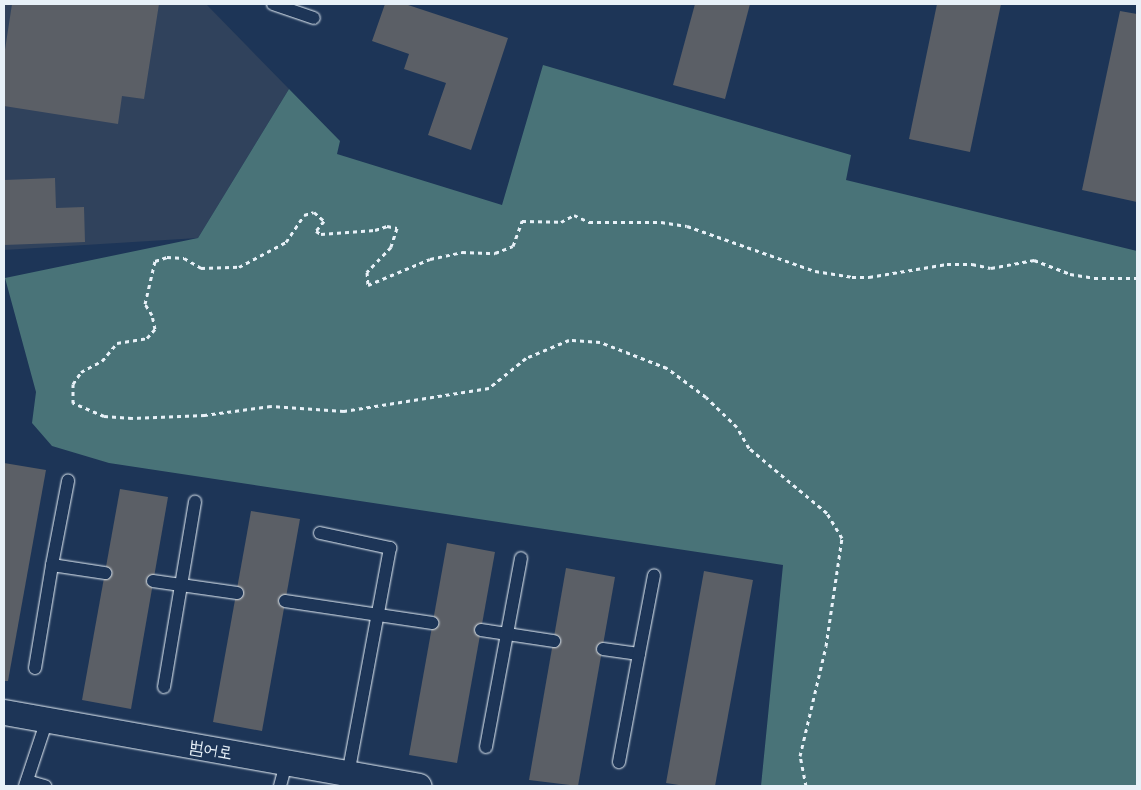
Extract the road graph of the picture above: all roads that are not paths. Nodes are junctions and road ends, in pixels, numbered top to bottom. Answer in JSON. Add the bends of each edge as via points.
{"nodes":[{"id":1,"x":273,"y":4,"type":"edge"},
{"id":2,"x":314,"y":18,"type":"dead end"},
{"id":3,"x":68,"y":481,"type":"dead end"},
{"id":4,"x":195,"y":502,"type":"dead end"},
{"id":5,"x":320,"y":533,"type":"dead end"},
{"id":6,"x":521,"y":558,"type":"dead end"},
{"id":7,"x":52,"y":565,"type":"junction"},
{"id":8,"x":105,"y":573,"type":"dead end"},
{"id":9,"x":654,"y":575,"type":"dead end"},
{"id":10,"x":153,"y":581,"type":"dead end"},
{"id":11,"x":181,"y":585,"type":"junction"},
{"id":12,"x":237,"y":593,"type":"dead end"},
{"id":13,"x":285,"y":601,"type":"dead end"},
{"id":14,"x":377,"y":614,"type":"junction"},
{"id":15,"x":432,"y":623,"type":"dead end"},
{"id":16,"x":481,"y":630,"type":"dead end"},
{"id":17,"x":506,"y":634,"type":"junction"},
{"id":18,"x":554,"y":641,"type":"dead end"},
{"id":19,"x":602,"y":649,"type":"dead end"},
{"id":20,"x":639,"y":654,"type":"junction"},
{"id":21,"x":35,"y":668,"type":"dead end"},
{"id":22,"x":164,"y":687,"type":"dead end"},
{"id":23,"x":4,"y":712,"type":"edge"},
{"id":24,"x":47,"y":720,"type":"junction"},
{"id":25,"x":486,"y":747,"type":"dead end"},
{"id":26,"x":620,"y":762,"type":"dead end"},
{"id":27,"x":283,"y":774,"type":"edge"},
{"id":28,"x":348,"y":774,"type":"junction"},
{"id":29,"x":26,"y":783,"type":"edge"},
{"id":30,"x":45,"y":786,"type":"edge"},
{"id":31,"x":418,"y":786,"type":"edge"}],
"edges":[{"from":1,"to":2,"type":"lane"},
{"from":3,"to":7,"type":"lane"},
{"from":4,"to":11,"type":"lane"},
{"from":5,"to":14,"type":"lane","via":[[390,548]]},
{"from":6,"to":17,"type":"lane"},
{"from":7,"to":8,"type":"lane"},
{"from":7,"to":21,"type":"lane"},
{"from":9,"to":20,"type":"lane"},
{"from":10,"to":11,"type":"lane"},
{"from":11,"to":12,"type":"lane"},
{"from":11,"to":22,"type":"lane"},
{"from":13,"to":14,"type":"lane"},
{"from":14,"to":15,"type":"lane"},
{"from":14,"to":28,"type":"lane"},
{"from":16,"to":17,"type":"lane"},
{"from":17,"to":18,"type":"lane"},
{"from":17,"to":25,"type":"lane"},
{"from":19,"to":20,"type":"lane"},
{"from":20,"to":26,"type":"lane"},
{"from":23,"to":24,"type":"street","name":"범어로"},
{"from":24,"to":27,"type":"street","name":"범어로"},
{"from":24,"to":29,"type":"lane"},
{"from":27,"to":28,"type":"street","name":"범어로"},
{"from":28,"to":31,"type":"street","name":"범어로"},
{"from":29,"to":30,"type":"lane"}]}
